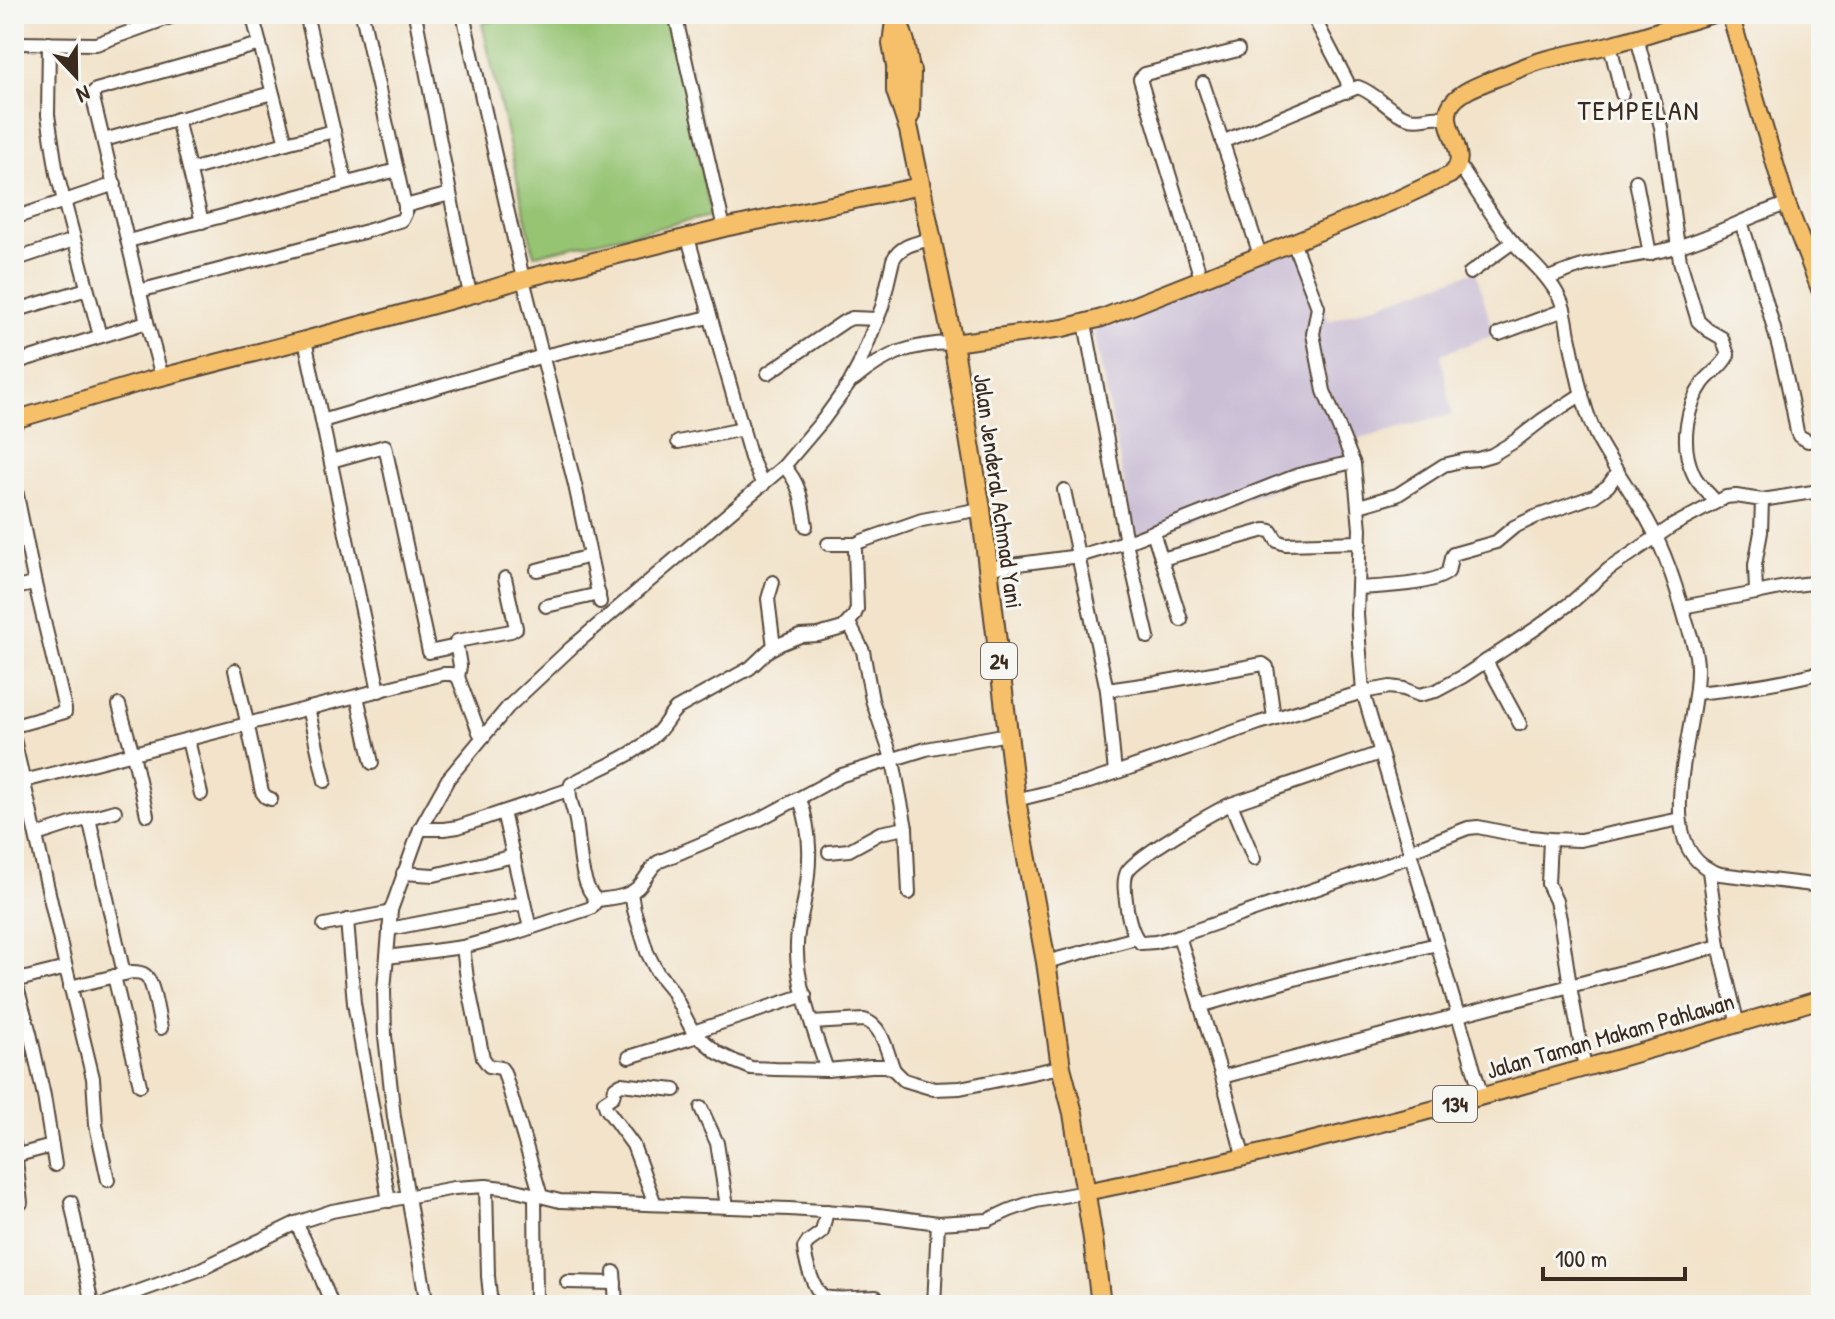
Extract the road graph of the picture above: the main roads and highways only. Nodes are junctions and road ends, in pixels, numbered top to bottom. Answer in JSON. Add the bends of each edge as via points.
{"nodes":[{"id":1,"x":1730,"y":14,"type":"edge"},
{"id":2,"x":896,"y":15,"type":"edge"},
{"id":3,"x":1711,"y":15,"type":"edge"},
{"id":4,"x":1666,"y":21,"type":"edge"},
{"id":5,"x":920,"y":186,"type":"junction"},
{"id":6,"x":1819,"y":281,"type":"edge"},
{"id":7,"x":953,"y":343,"type":"junction"},
{"id":8,"x":14,"y":420,"type":"edge"},
{"id":9,"x":1821,"y":999,"type":"edge"},
{"id":10,"x":1085,"y":1192,"type":"junction"},
{"id":11,"x":1101,"y":1305,"type":"edge"}],
"edges":[{"from":1,"to":6,"type":"main road","via":[[1787,204]]},
{"from":2,"to":5,"type":"highway","name":"Jalan Jenderal Achmad Yani","number":"24","via":[[892,44],[903,68]]},
{"from":3,"to":4,"type":"main road"},
{"from":4,"to":7,"type":"main road","via":[[1637,38],[1545,60],[1455,99],[1448,120],[1459,165],[1450,175],[1396,200],[1085,323]]},
{"from":5,"to":7,"type":"highway","name":"Jalan Jenderal Achmad Yani","number":"24"},
{"from":5,"to":8,"type":"main road","via":[[523,279]]},
{"from":7,"to":10,"type":"highway","name":"Jalan Jenderal Achmad Yani","number":"24","via":[[981,509],[1016,800]]},
{"from":9,"to":10,"type":"main road","name":"Jalan Taman Makam Pahlawan","number":"134","via":[[1482,1097],[1244,1159]]},
{"from":10,"to":11,"type":"highway","number":"24"}]}
